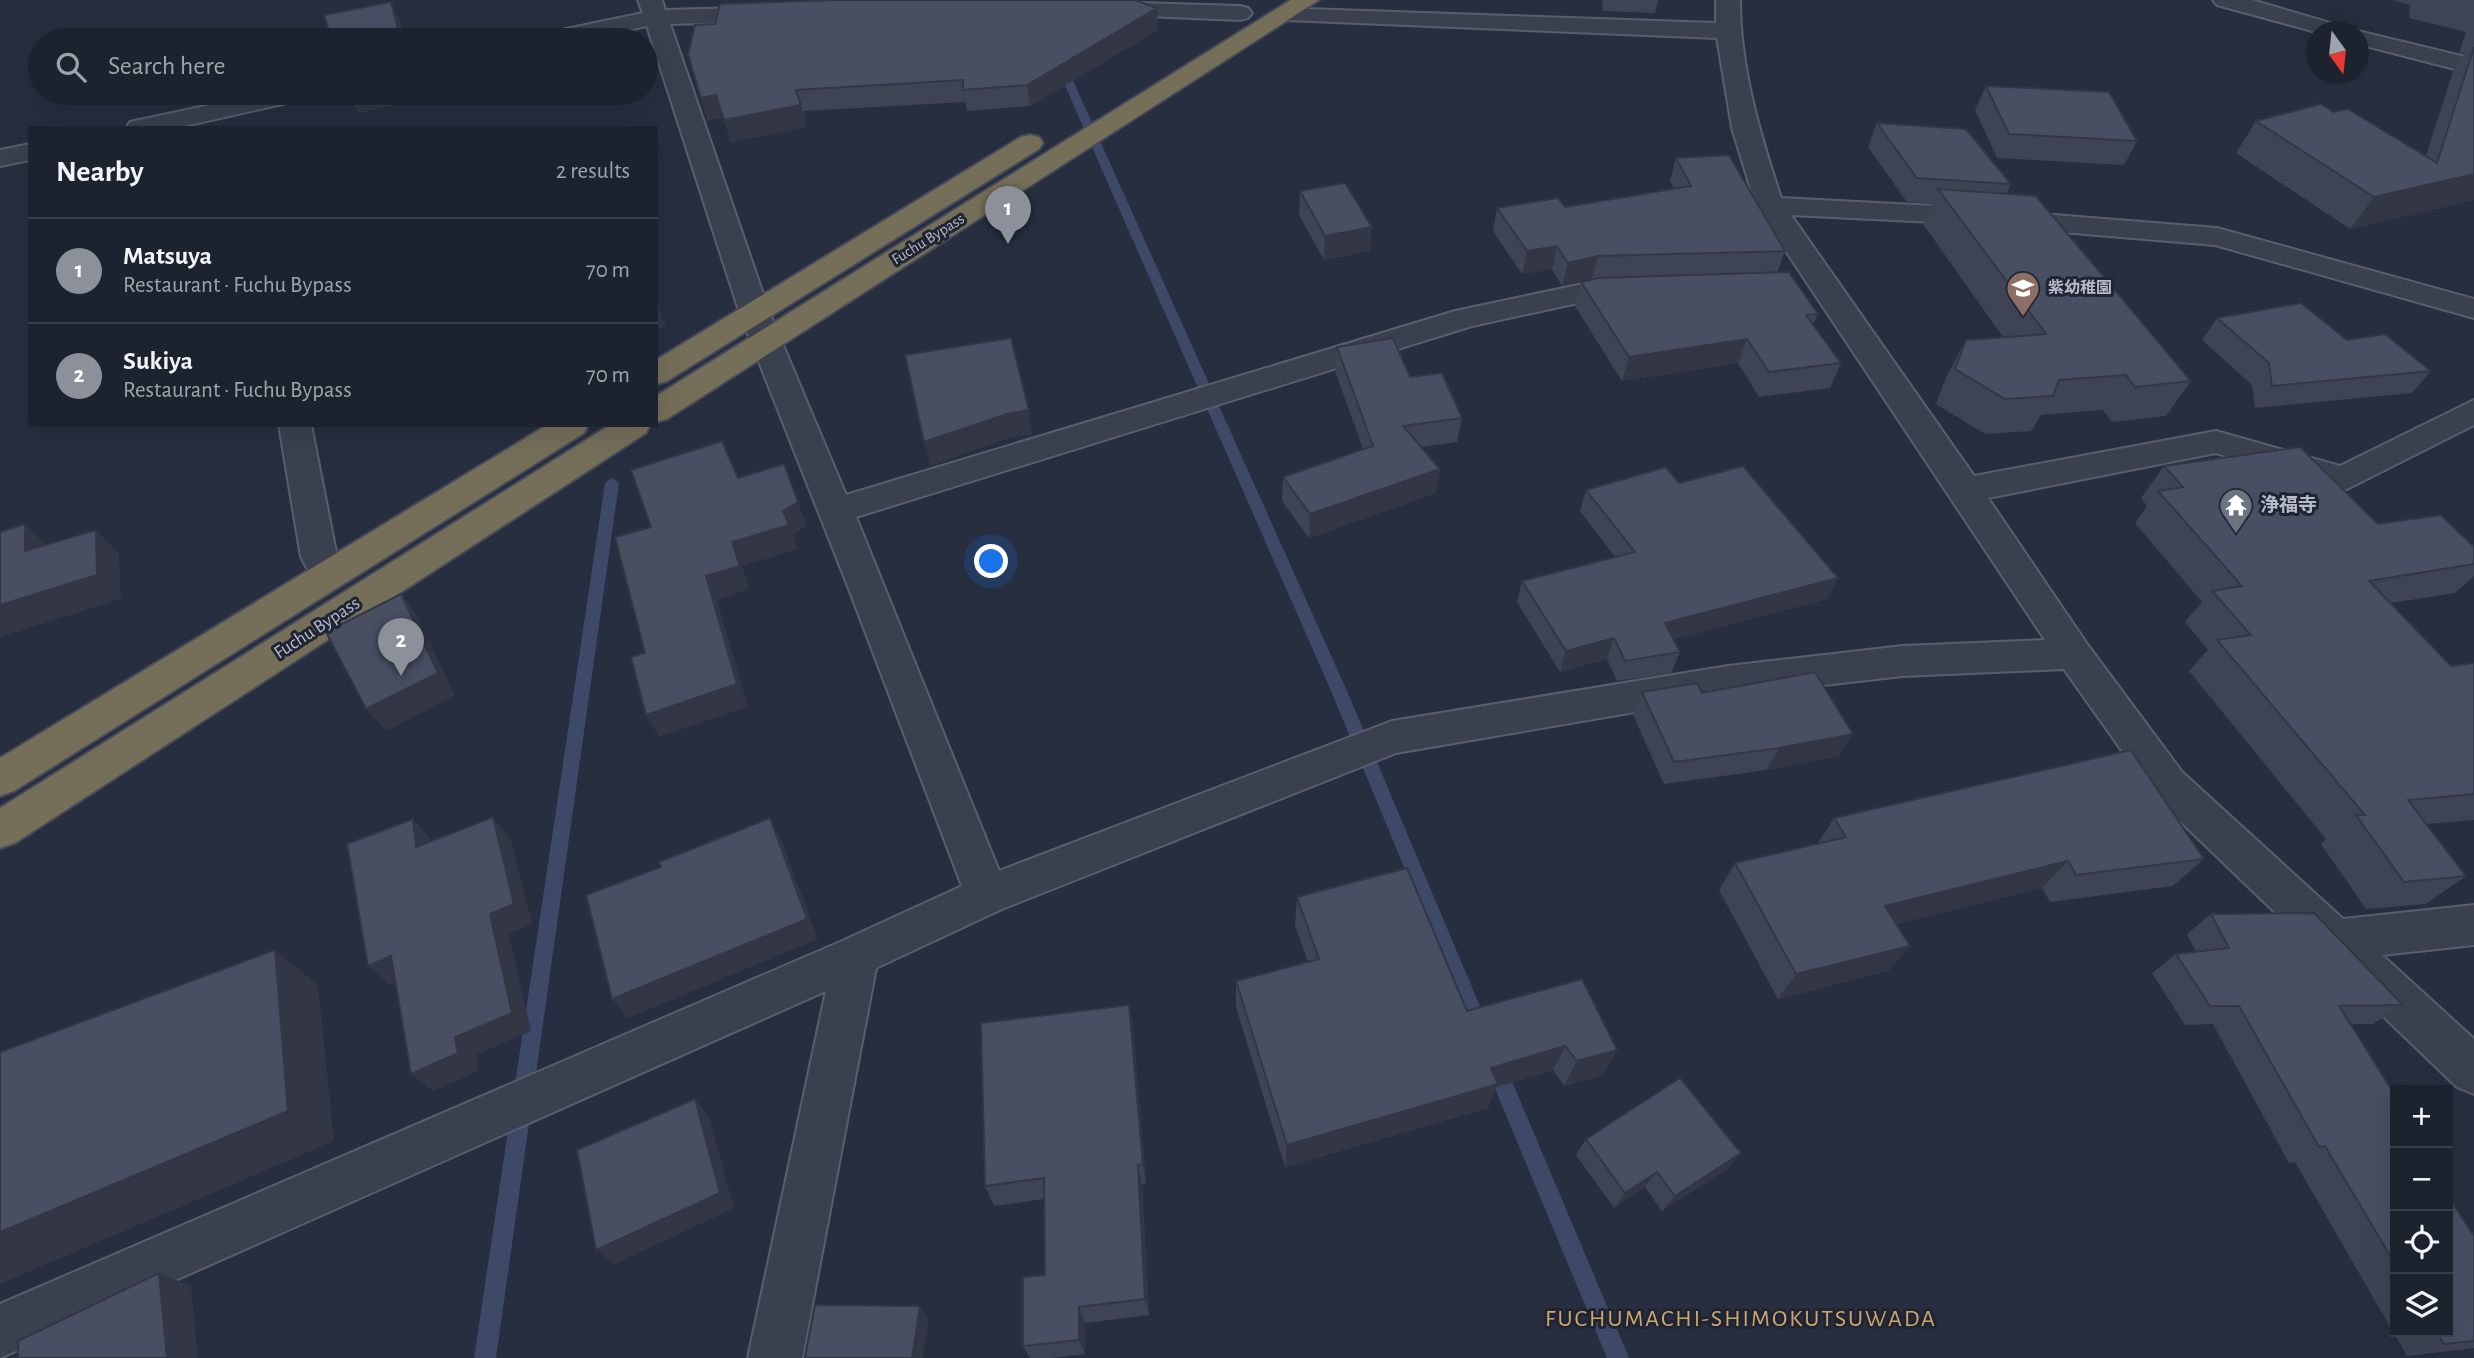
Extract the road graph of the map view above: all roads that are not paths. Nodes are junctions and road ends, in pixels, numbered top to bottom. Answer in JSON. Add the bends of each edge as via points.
{"nodes":[{"id":1,"x":1728,"y":0,"type":"edge"},
{"id":2,"x":2225,"y":0,"type":"edge"},
{"id":3,"x":1250,"y":6,"type":"edge"},
{"id":4,"x":1296,"y":6,"type":"edge"},
{"id":5,"x":654,"y":8,"type":"edge"},
{"id":6,"x":1090,"y":9,"type":"edge"},
{"id":7,"x":792,"y":13,"type":"edge"},
{"id":8,"x":2306,"y":22,"type":"edge"},
{"id":9,"x":587,"y":28,"type":"edge"},
{"id":10,"x":1728,"y":31,"type":"junction"},
{"id":11,"x":2369,"y":39,"type":"edge"},
{"id":12,"x":2474,"y":67,"type":"edge"},
{"id":13,"x":1110,"y":93,"type":"dead end"},
{"id":14,"x":267,"y":105,"type":"edge"},
{"id":15,"x":232,"y":118,"type":"edge"},
{"id":16,"x":158,"y":126,"type":"edge"},
{"id":17,"x":1051,"y":130,"type":"dead end"},
{"id":18,"x":28,"y":152,"type":"edge"},
{"id":19,"x":0,"y":159,"type":"edge"},
{"id":20,"x":1770,"y":206,"type":"junction"},
{"id":21,"x":1660,"y":289,"type":"edge"},
{"id":22,"x":2474,"y":309,"type":"edge"},
{"id":23,"x":762,"y":327,"type":"junction"},
{"id":24,"x":658,"y":373,"type":"edge"},
{"id":25,"x":658,"y":409,"type":"edge"},
{"id":26,"x":2474,"y":411,"type":"edge"},
{"id":27,"x":295,"y":427,"type":"edge"},
{"id":28,"x":569,"y":427,"type":"edge"},
{"id":29,"x":631,"y":427,"type":"edge"},
{"id":30,"x":1965,"y":490,"type":"junction"},
{"id":31,"x":837,"y":510,"type":"junction"},
{"id":32,"x":328,"y":574,"type":"junction"},
{"id":33,"x":2074,"y":654,"type":"junction"},
{"id":34,"x":0,"y":779,"type":"edge"},
{"id":35,"x":0,"y":830,"type":"edge"},
{"id":36,"x":987,"y":895,"type":"junction"},
{"id":37,"x":2474,"y":925,"type":"edge"},
{"id":38,"x":2335,"y":940,"type":"junction"},
{"id":39,"x":856,"y":956,"type":"junction"},
{"id":40,"x":2474,"y":1071,"type":"edge"},
{"id":41,"x":0,"y":1331,"type":"edge"},
{"id":42,"x":775,"y":1358,"type":"edge"}],
"edges":[{"from":1,"to":10,"type":"street"},
{"from":2,"to":8,"type":"street"},
{"from":3,"to":6,"type":"street"},
{"from":3,"to":13,"type":"highway"},
{"from":4,"to":10,"type":"street"},
{"from":4,"to":23,"type":"highway","name":"Fuchu Bypass"},
{"from":5,"to":7,"type":"street"},
{"from":5,"to":9,"type":"street"},
{"from":5,"to":23,"type":"street"},
{"from":10,"to":20,"type":"street","via":[[1745,128]]},
{"from":11,"to":12,"type":"street"},
{"from":14,"to":15,"type":"street"},
{"from":15,"to":16,"type":"street"},
{"from":17,"to":23,"type":"highway","name":"Fuchu Bypass"},
{"from":18,"to":19,"type":"street"},
{"from":20,"to":22,"type":"street","via":[[1954,215],[2217,237]]},
{"from":20,"to":30,"type":"street","via":[[1809,284]]},
{"from":21,"to":31,"type":"street","via":[[1592,291],[1466,318]]},
{"from":23,"to":24,"type":"highway","name":"Fuchu Bypass"},
{"from":23,"to":25,"type":"highway","name":"Fuchu Bypass"},
{"from":23,"to":31,"type":"street","via":[[775,369]]},
{"from":26,"to":30,"type":"street","via":[[2343,479],[2216,442]]},
{"from":27,"to":32,"type":"street","via":[[319,557]]},
{"from":28,"to":32,"type":"highway","name":"Fuchu Bypass"},
{"from":29,"to":35,"type":"highway","name":"Fuchu Bypass"},
{"from":30,"to":33,"type":"street"},
{"from":31,"to":36,"type":"street"},
{"from":32,"to":34,"type":"highway","name":"Fuchu Bypass"},
{"from":33,"to":36,"type":"street","via":[[1903,661],[1728,681],[1392,737]]},
{"from":33,"to":38,"type":"street","via":[[2168,784]]},
{"from":36,"to":39,"type":"street"},
{"from":37,"to":38,"type":"street"},
{"from":38,"to":40,"type":"street"},
{"from":39,"to":41,"type":"street"},
{"from":39,"to":42,"type":"street"}]}
